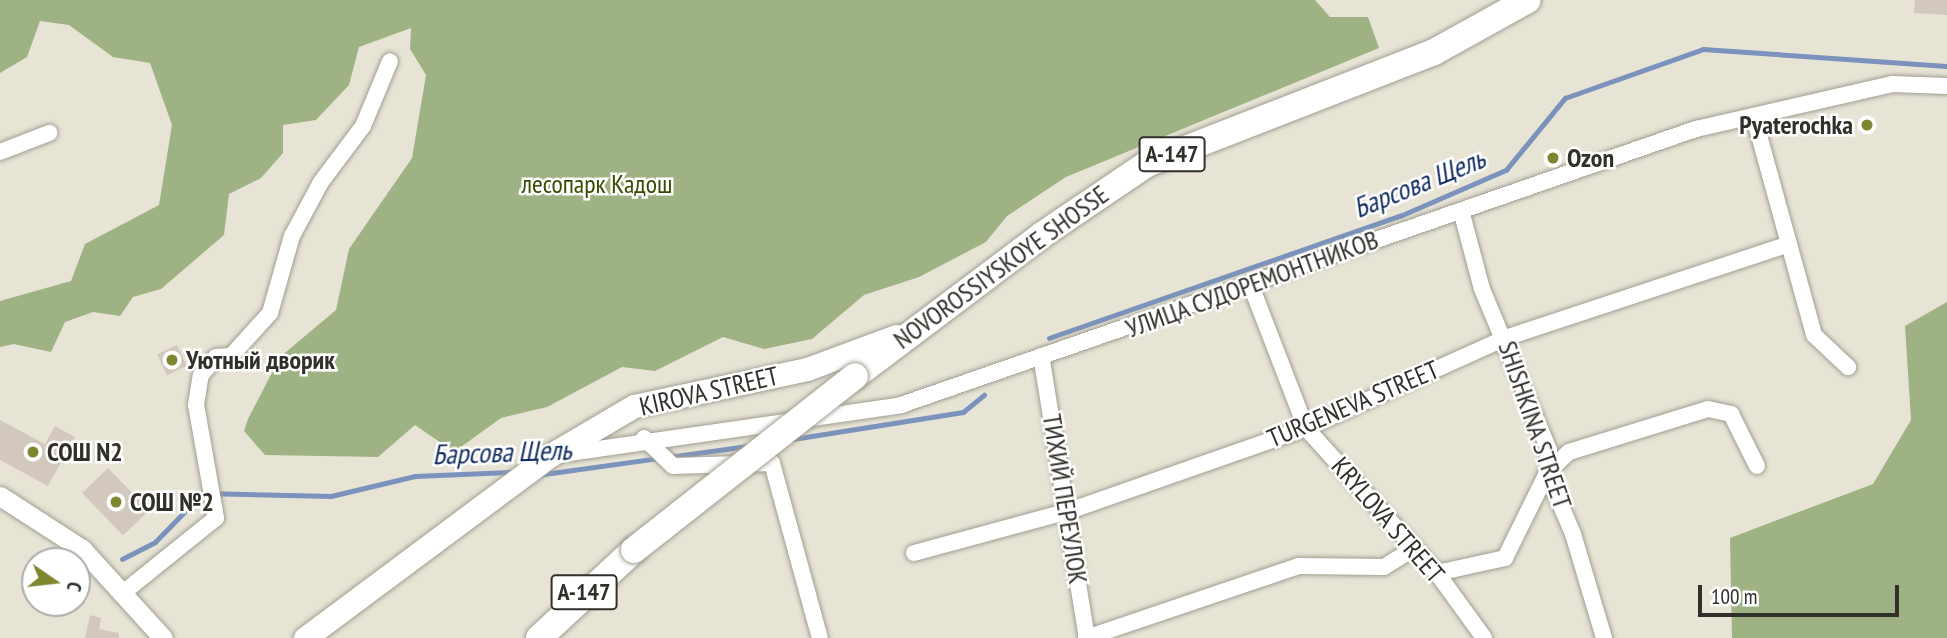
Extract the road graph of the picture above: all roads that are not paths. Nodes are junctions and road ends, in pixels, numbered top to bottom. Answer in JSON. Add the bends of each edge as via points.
{"nodes":[{"id":1,"x":1528,"y":0,"type":"edge"},
{"id":2,"x":390,"y":61,"type":"dead end"},
{"id":3,"x":1947,"y":86,"type":"edge"},
{"id":4,"x":1754,"y":117,"type":"junction"},
{"id":5,"x":49,"y":133,"type":"dead end"},
{"id":6,"x":0,"y":152,"type":"edge"},
{"id":7,"x":1462,"y":214,"type":"junction"},
{"id":8,"x":1789,"y":244,"type":"junction"},
{"id":9,"x":1250,"y":283,"type":"junction"},
{"id":10,"x":924,"y":322,"type":"junction"},
{"id":11,"x":1505,"y":338,"type":"junction"},
{"id":12,"x":1042,"y":361,"type":"junction"},
{"id":13,"x":1848,"y":367,"type":"dead end"},
{"id":14,"x":1306,"y":428,"type":"junction"},
{"id":15,"x":644,"y":439,"type":"junction"},
{"id":16,"x":545,"y":459,"type":"junction"},
{"id":17,"x":1757,"y":466,"type":"dead end"},
{"id":18,"x":1547,"y":473,"type":"junction"},
{"id":19,"x":0,"y":496,"type":"edge"},
{"id":20,"x":1069,"y":511,"type":"junction"},
{"id":21,"x":1415,"y":548,"type":"junction"},
{"id":22,"x":914,"y":553,"type":"dead end"},
{"id":23,"x":1437,"y":573,"type":"junction"},
{"id":24,"x":124,"y":592,"type":"junction"},
{"id":25,"x":163,"y":638,"type":"edge"},
{"id":26,"x":305,"y":638,"type":"edge"},
{"id":27,"x":539,"y":638,"type":"edge"},
{"id":28,"x":820,"y":638,"type":"edge"},
{"id":29,"x":1087,"y":638,"type":"edge"},
{"id":30,"x":1484,"y":638,"type":"edge"},
{"id":31,"x":1604,"y":638,"type":"edge"}],
"edges":[{"from":1,"to":10,"type":"highway","name":"NOVOROSSIYSKOYE SHOSSE","number":"А-147","via":[[1434,52],[1147,164]]},
{"from":2,"to":24,"type":"street","via":[[363,126],[321,182],[292,236],[270,313],[232,356],[216,357],[201,375],[196,405],[216,518]]},
{"from":3,"to":4,"type":"street","name":"УЛИЦА СУДОРЕМОНТНИКОВ","via":[[1892,84]]},
{"from":4,"to":7,"type":"street","name":"УЛИЦА СУДОРЕМОНТНИКОВ","via":[[1696,130]]},
{"from":4,"to":8,"type":"street"},
{"from":5,"to":6,"type":"street"},
{"from":7,"to":9,"type":"street","name":"УЛИЦА СУДОРЕМОНТНИКОВ"},
{"from":7,"to":11,"type":"street","name":"SHISHKINA STREET","via":[[1482,289]]},
{"from":8,"to":11,"type":"street","name":"TURGENEVA STREET"},
{"from":8,"to":13,"type":"street","via":[[1814,335]]},
{"from":9,"to":12,"type":"street","name":"УЛИЦА СУДОРЕМОНТНИКОВ"},
{"from":9,"to":14,"type":"street","name":"KRYLOVA STREET"},
{"from":10,"to":16,"type":"main road","name":"KIROVA STREET","via":[[860,354],[634,406]]},
{"from":10,"to":27,"type":"highway","name":"NOVOROSSIYSKOYE SHOSSE","number":"А-147","bridge":true,"via":[[634,550]]},
{"from":11,"to":14,"type":"street","name":"TURGENEVA STREET"},
{"from":11,"to":18,"type":"street","name":"SHISHKINA STREET","via":[[1549,450]]},
{"from":12,"to":15,"type":"street","name":"УЛИЦА СУДОРЕМОНТНИКОВ","via":[[901,405]]},
{"from":12,"to":20,"type":"street","name":"ТИХИЙ ПЕРЕУЛОК"},
{"from":14,"to":20,"type":"street","name":"TURGENEVA STREET"},
{"from":14,"to":21,"type":"street","name":"KRYLOVA STREET"},
{"from":15,"to":16,"type":"street","name":"УЛИЦА СУДОРЕМОНТНИКОВ"},
{"from":15,"to":28,"type":"street","via":[[673,466],[772,463]]},
{"from":16,"to":26,"type":"main road","name":"KIROVA STREET"},
{"from":17,"to":18,"type":"street","via":[[1731,414],[1708,409],[1569,452]]},
{"from":18,"to":23,"type":"street","via":[[1505,558]]},
{"from":18,"to":31,"type":"street","name":"SHISHKINA STREET","via":[[1573,534]]},
{"from":19,"to":24,"type":"street","via":[[82,549]]},
{"from":20,"to":22,"type":"street","name":"TURGENEVA STREET"},
{"from":20,"to":29,"type":"street","name":"ТИХИЙ ПЕРЕУЛОК"},
{"from":21,"to":23,"type":"street","name":"KRYLOVA STREET"},
{"from":21,"to":29,"type":"street","via":[[1384,567],[1299,566]]},
{"from":23,"to":30,"type":"street","name":"KRYLOVA STREET"},
{"from":24,"to":25,"type":"street"}]}
